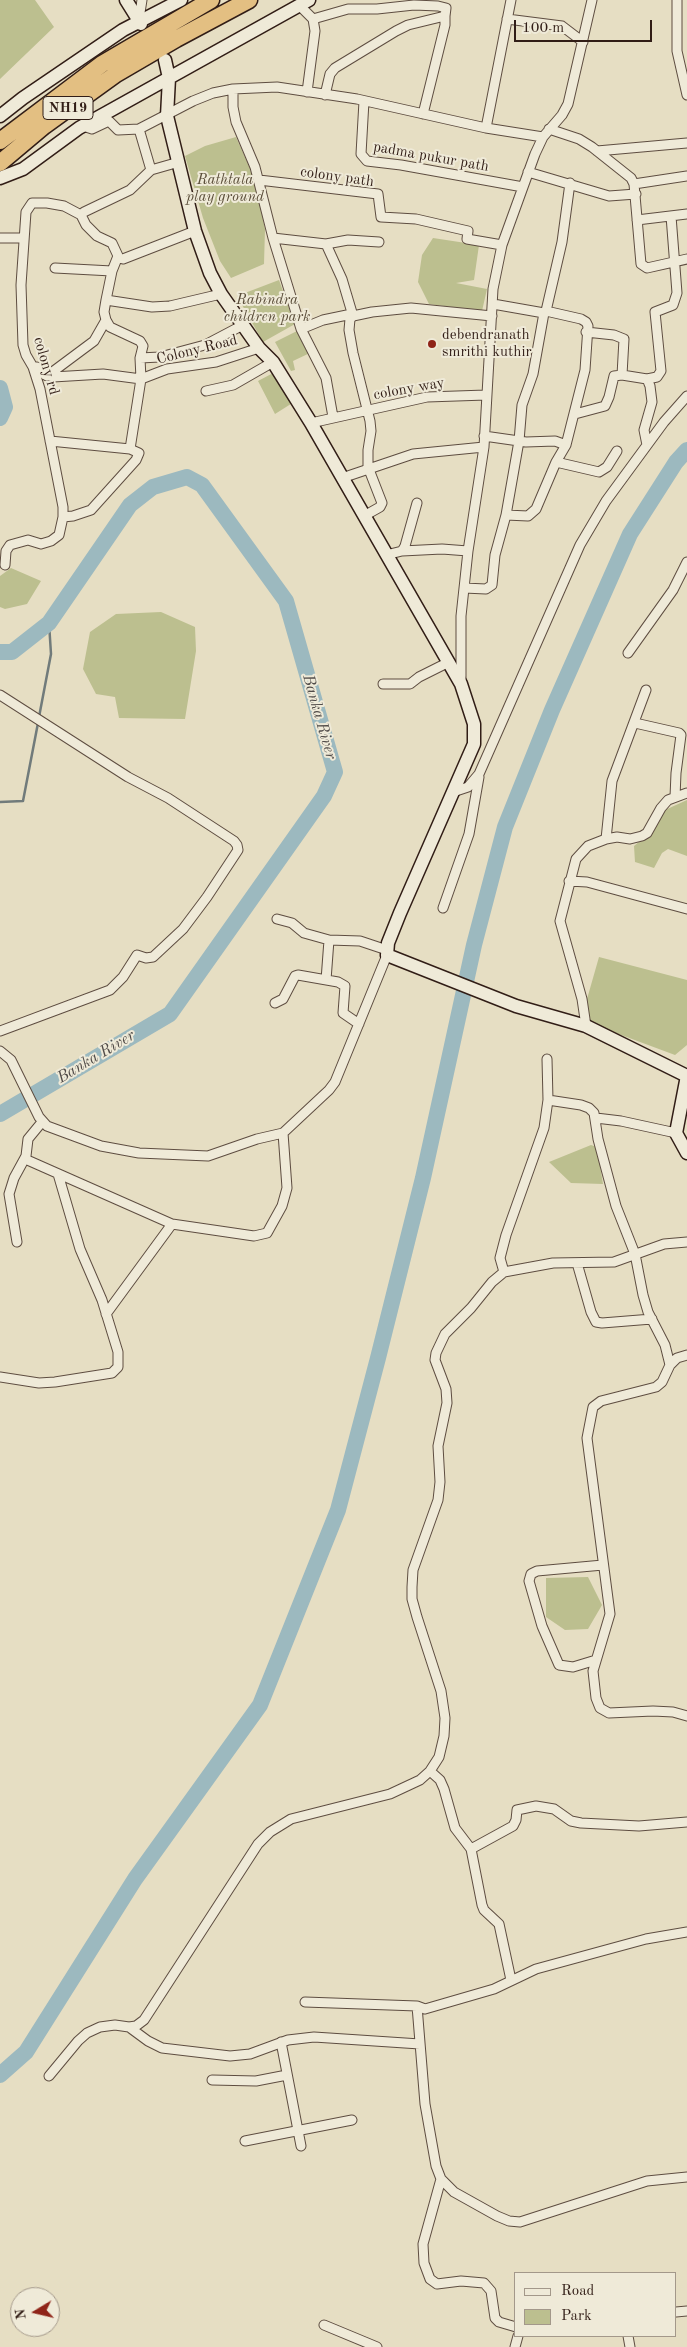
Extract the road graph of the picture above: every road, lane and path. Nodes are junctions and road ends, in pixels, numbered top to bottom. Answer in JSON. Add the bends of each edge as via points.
{"nodes":[{"id":1,"x":126,"y":0,"type":"edge"},
{"id":2,"x":142,"y":0,"type":"edge"},
{"id":3,"x":181,"y":0,"type":"edge"},
{"id":4,"x":211,"y":0,"type":"edge"},
{"id":5,"x":249,"y":0,"type":"edge"},
{"id":6,"x":511,"y":0,"type":"edge"},
{"id":7,"x":592,"y":0,"type":"edge"},
{"id":8,"x":677,"y":0,"type":"edge"},
{"id":9,"x":304,"y":3,"type":"edge"},
{"id":10,"x":445,"y":8,"type":"edge"},
{"id":11,"x":313,"y":18,"type":"junction"},
{"id":12,"x":508,"y":19,"type":"junction"},
{"id":13,"x":140,"y":22,"type":"junction"},
{"id":14,"x":583,"y":42,"type":"junction"},
{"id":15,"x":165,"y":60,"type":"dead end"},
{"id":16,"x":169,"y":78,"type":"junction"},
{"id":17,"x":232,"y":89,"type":"junction"},
{"id":18,"x":307,"y":92,"type":"junction"},
{"id":19,"x":325,"y":94,"type":"junction"},
{"id":20,"x":687,"y":95,"type":"edge"},
{"id":21,"x":364,"y":101,"type":"junction"},
{"id":22,"x":423,"y":114,"type":"junction"},
{"id":23,"x":0,"y":116,"type":"edge"},
{"id":24,"x":167,"y":116,"type":"junction"},
{"id":25,"x":83,"y":126,"type":"junction"},
{"id":26,"x":486,"y":128,"type":"junction"},
{"id":27,"x":139,"y":129,"type":"junction"},
{"id":28,"x":549,"y":129,"type":"junction"},
{"id":29,"x":543,"y":137,"type":"junction"},
{"id":30,"x":0,"y":141,"type":"edge"},
{"id":31,"x":687,"y":143,"type":"edge"},
{"id":32,"x":597,"y":151,"type":"junction"},
{"id":33,"x":179,"y":162,"type":"junction"},
{"id":34,"x":0,"y":163,"type":"edge"},
{"id":35,"x":151,"y":170,"type":"junction"},
{"id":36,"x":528,"y":172,"type":"junction"},
{"id":37,"x":687,"y":176,"type":"edge"},
{"id":38,"x":0,"y":178,"type":"edge"},
{"id":39,"x":259,"y":180,"type":"junction"},
{"id":40,"x":570,"y":183,"type":"junction"},
{"id":41,"x":634,"y":184,"type":"junction"},
{"id":42,"x":523,"y":187,"type":"junction"},
{"id":43,"x":636,"y":194,"type":"junction"},
{"id":44,"x":687,"y":214,"type":"edge"},
{"id":45,"x":81,"y":215,"type":"junction"},
{"id":46,"x":670,"y":216,"type":"junction"},
{"id":47,"x":637,"y":220,"type":"junction"},
{"id":48,"x":195,"y":231,"type":"junction"},
{"id":49,"x":0,"y":238,"type":"edge"},
{"id":50,"x":24,"y":238,"type":"junction"},
{"id":51,"x":273,"y":238,"type":"junction"},
{"id":52,"x":378,"y":242,"type":"dead end"},
{"id":53,"x":326,"y":244,"type":"junction"},
{"id":54,"x":502,"y":245,"type":"junction"},
{"id":55,"x":118,"y":256,"type":"junction"},
{"id":56,"x":687,"y":260,"type":"edge"},
{"id":57,"x":675,"y":262,"type":"junction"},
{"id":58,"x":55,"y":268,"type":"dead end"},
{"id":59,"x":112,"y":271,"type":"junction"},
{"id":60,"x":221,"y":294,"type":"junction"},
{"id":61,"x":106,"y":300,"type":"junction"},
{"id":62,"x":493,"y":304,"type":"junction"},
{"id":63,"x":545,"y":312,"type":"junction"},
{"id":64,"x":489,"y":316,"type":"junction"},
{"id":65,"x":352,"y":317,"type":"junction"},
{"id":66,"x":106,"y":320,"type":"junction"},
{"id":67,"x":243,"y":326,"type":"junction"},
{"id":68,"x":302,"y":328,"type":"junction"},
{"id":69,"x":586,"y":332,"type":"junction"},
{"id":70,"x":259,"y":348,"type":"junction"},
{"id":71,"x":140,"y":358,"type":"junction"},
{"id":72,"x":274,"y":362,"type":"junction"},
{"id":73,"x":33,"y":367,"type":"junction"},
{"id":74,"x":622,"y":375,"type":"junction"},
{"id":75,"x":48,"y":376,"type":"junction"},
{"id":76,"x":141,"y":379,"type":"junction"},
{"id":77,"x":647,"y":379,"type":"junction"},
{"id":78,"x":206,"y":391,"type":"dead end"},
{"id":79,"x":486,"y":395,"type":"junction"},
{"id":80,"x":687,"y":396,"type":"edge"},
{"id":81,"x":367,"y":411,"type":"junction"},
{"id":82,"x":575,"y":414,"type":"junction"},
{"id":83,"x":333,"y":417,"type":"junction"},
{"id":84,"x":311,"y":423,"type":"junction"},
{"id":85,"x":484,"y":436,"type":"junction"},
{"id":86,"x":50,"y":441,"type":"junction"},
{"id":87,"x":519,"y":441,"type":"junction"},
{"id":88,"x":566,"y":445,"type":"junction"},
{"id":89,"x":647,"y":445,"type":"junction"},
{"id":90,"x":484,"y":447,"type":"junction"},
{"id":91,"x":130,"y":449,"type":"junction"},
{"id":92,"x":617,"y":451,"type":"dead end"},
{"id":93,"x":556,"y":462,"type":"junction"},
{"id":94,"x":368,"y":467,"type":"junction"},
{"id":95,"x":342,"y":478,"type":"junction"},
{"id":96,"x":417,"y":503,"type":"dead end"},
{"id":97,"x":506,"y":515,"type":"junction"},
{"id":98,"x":364,"y":516,"type":"junction"},
{"id":99,"x":63,"y":517,"type":"junction"},
{"id":100,"x":402,"y":551,"type":"junction"},
{"id":101,"x":468,"y":551,"type":"junction"},
{"id":102,"x":386,"y":555,"type":"junction"},
{"id":103,"x":687,"y":562,"type":"edge"},
{"id":104,"x":5,"y":565,"type":"dead end"},
{"id":105,"x":464,"y":588,"type":"junction"},
{"id":106,"x":628,"y":653,"type":"dead end"},
{"id":107,"x":449,"y":662,"type":"junction"},
{"id":108,"x":383,"y":684,"type":"dead end"},
{"id":109,"x":461,"y":684,"type":"junction"},
{"id":110,"x":646,"y":690,"type":"dead end"},
{"id":111,"x":0,"y":695,"type":"edge"},
{"id":112,"x":635,"y":723,"type":"junction"},
{"id":113,"x":479,"y":774,"type":"junction"},
{"id":114,"x":453,"y":792,"type":"junction"},
{"id":115,"x":687,"y":793,"type":"edge"},
{"id":116,"x":675,"y":797,"type":"junction"},
{"id":117,"x":606,"y":839,"type":"junction"},
{"id":118,"x":569,"y":881,"type":"junction"},
{"id":119,"x":443,"y":908,"type":"dead end"},
{"id":120,"x":687,"y":909,"type":"edge"},
{"id":121,"x":277,"y":920,"type":"dead end"},
{"id":122,"x":329,"y":940,"type":"junction"},
{"id":123,"x":387,"y":953,"type":"junction"},
{"id":124,"x":326,"y":980,"type":"junction"},
{"id":125,"x":275,"y":1003,"type":"dead end"},
{"id":126,"x":359,"y":1024,"type":"junction"},
{"id":127,"x":586,"y":1026,"type":"junction"},
{"id":128,"x":0,"y":1031,"type":"edge"},
{"id":129,"x":0,"y":1051,"type":"edge"},
{"id":130,"x":547,"y":1059,"type":"dead end"},
{"id":131,"x":687,"y":1077,"type":"edge"},
{"id":132,"x":548,"y":1100,"type":"junction"},
{"id":133,"x":596,"y":1118,"type":"junction"},
{"id":134,"x":39,"y":1122,"type":"junction"},
{"id":135,"x":676,"y":1133,"type":"junction"},
{"id":136,"x":284,"y":1134,"type":"junction"},
{"id":137,"x":687,"y":1153,"type":"edge"},
{"id":138,"x":25,"y":1159,"type":"junction"},
{"id":139,"x":58,"y":1174,"type":"junction"},
{"id":140,"x":172,"y":1224,"type":"junction"},
{"id":141,"x":17,"y":1242,"type":"dead end"},
{"id":142,"x":687,"y":1242,"type":"edge"},
{"id":143,"x":635,"y":1254,"type":"junction"},
{"id":144,"x":577,"y":1263,"type":"junction"},
{"id":145,"x":504,"y":1272,"type":"junction"},
{"id":146,"x":106,"y":1314,"type":"junction"},
{"id":147,"x":652,"y":1319,"type":"junction"},
{"id":148,"x":687,"y":1355,"type":"edge"},
{"id":149,"x":670,"y":1365,"type":"junction"},
{"id":150,"x":0,"y":1377,"type":"edge"},
{"id":151,"x":603,"y":1565,"type":"junction"},
{"id":152,"x":596,"y":1660,"type":"junction"},
{"id":153,"x":687,"y":1716,"type":"edge"},
{"id":154,"x":430,"y":1771,"type":"junction"},
{"id":155,"x":687,"y":1822,"type":"edge"},
{"id":156,"x":471,"y":1848,"type":"junction"},
{"id":157,"x":687,"y":1932,"type":"edge"},
{"id":158,"x":512,"y":1980,"type":"junction"},
{"id":159,"x":305,"y":2002,"type":"dead end"},
{"id":160,"x":417,"y":2006,"type":"junction"},
{"id":161,"x":129,"y":2027,"type":"junction"},
{"id":162,"x":281,"y":2042,"type":"junction"},
{"id":163,"x":420,"y":2044,"type":"junction"},
{"id":164,"x":287,"y":2074,"type":"junction"},
{"id":165,"x":49,"y":2076,"type":"dead end"},
{"id":166,"x":212,"y":2080,"type":"dead end"},
{"id":167,"x":352,"y":2120,"type":"dead end"},
{"id":168,"x":298,"y":2130,"type":"junction"},
{"id":169,"x":244,"y":2141,"type":"dead end"},
{"id":170,"x":301,"y":2146,"type":"dead end"},
{"id":171,"x":687,"y":2177,"type":"edge"},
{"id":172,"x":441,"y":2179,"type":"junction"},
{"id":173,"x":324,"y":2325,"type":"dead end"},
{"id":174,"x":514,"y":2326,"type":"edge"},
{"id":175,"x":378,"y":2347,"type":"edge"}],
"edges":[{"from":1,"to":13,"type":"main road"},
{"from":2,"to":13,"type":"street"},
{"from":3,"to":13,"type":"main road"},
{"from":4,"to":30,"type":"highway","number":"NH19","via":[[102,64]]},
{"from":5,"to":34,"type":"highway","number":"NH19","via":[[116,74],[44,126]]},
{"from":6,"to":12,"type":"street"},
{"from":7,"to":14,"type":"street"},
{"from":8,"to":20,"type":"street","via":[[677,51]]},
{"from":9,"to":11,"type":"street"},
{"from":9,"to":16,"type":"main road"},
{"from":10,"to":11,"type":"street","via":[[414,5],[348,9]]},
{"from":10,"to":19,"type":"street","via":[[396,31],[334,68]]},
{"from":10,"to":22,"type":"street","via":[[445,25]]},
{"from":11,"to":18,"type":"street","via":[[315,46]]},
{"from":12,"to":14,"type":"street","via":[[562,26]]},
{"from":12,"to":26,"type":"street"},
{"from":13,"to":23,"type":"main road"},
{"from":14,"to":28,"type":"street","via":[[568,104]]},
{"from":15,"to":16,"type":"main road"},
{"from":16,"to":24,"type":"main road"},
{"from":16,"to":25,"type":"main road"},
{"from":17,"to":18,"type":"street","via":[[277,87]]},
{"from":17,"to":24,"type":"street","via":[[213,93]]},
{"from":17,"to":39,"type":"street","via":[[236,122]]},
{"from":18,"to":19,"type":"street"},
{"from":19,"to":21,"type":"street"},
{"from":21,"to":22,"type":"street"},
{"from":21,"to":42,"type":"street","name":"padma pukur path","via":[[361,154],[367,161]]},
{"from":22,"to":26,"type":"street"},
{"from":24,"to":27,"type":"street"},
{"from":24,"to":33,"type":"main road"},
{"from":25,"to":27,"type":"street","via":[[92,129],[109,121],[118,130]]},
{"from":25,"to":38,"type":"main road","via":[[23,169]]},
{"from":26,"to":29,"type":"street"},
{"from":27,"to":35,"type":"street"},
{"from":28,"to":29,"type":"street"},
{"from":28,"to":32,"type":"street","via":[[578,139]]},
{"from":29,"to":36,"type":"street"},
{"from":31,"to":32,"type":"street"},
{"from":32,"to":41,"type":"street"},
{"from":33,"to":35,"type":"street"},
{"from":33,"to":48,"type":"main road"},
{"from":35,"to":45,"type":"street","via":[[130,190]]},
{"from":36,"to":40,"type":"street"},
{"from":36,"to":42,"type":"street"},
{"from":37,"to":41,"type":"street"},
{"from":39,"to":51,"type":"street"},
{"from":39,"to":54,"type":"street","name":"colony path","via":[[378,194],[381,217],[416,219],[468,231],[467,239]]},
{"from":40,"to":43,"type":"street","via":[[609,196]]},
{"from":40,"to":63,"type":"street","via":[[562,242]]},
{"from":41,"to":43,"type":"street"},
{"from":42,"to":54,"type":"street"},
{"from":43,"to":47,"type":"street"},
{"from":44,"to":46,"type":"street"},
{"from":45,"to":50,"type":"street","name":"colony rd","via":[[57,204],[32,204],[26,212]]},
{"from":45,"to":55,"type":"street","via":[[90,230],[112,243]]},
{"from":46,"to":47,"type":"street"},
{"from":46,"to":57,"type":"street"},
{"from":47,"to":57,"type":"street","via":[[643,267]]},
{"from":48,"to":55,"type":"street","via":[[127,258]]},
{"from":48,"to":60,"type":"main road"},
{"from":49,"to":50,"type":"street"},
{"from":50,"to":73,"type":"street","name":"colony rd","via":[[22,328],[26,355]]},
{"from":51,"to":53,"type":"street"},
{"from":51,"to":68,"type":"street"},
{"from":52,"to":53,"type":"street","via":[[348,240]]},
{"from":53,"to":65,"type":"street","via":[[342,279]]},
{"from":54,"to":62,"type":"street"},
{"from":55,"to":59,"type":"street"},
{"from":56,"to":57,"type":"street"},
{"from":57,"to":77,"type":"street","via":[[675,301],[669,308],[655,312],[661,372],[657,377]]},
{"from":58,"to":59,"type":"street"},
{"from":59,"to":61,"type":"street"},
{"from":60,"to":61,"type":"street","via":[[152,307]]},
{"from":60,"to":67,"type":"main road"},
{"from":61,"to":66,"type":"street"},
{"from":62,"to":63,"type":"street"},
{"from":62,"to":64,"type":"street"},
{"from":63,"to":69,"type":"street","via":[[584,320],[588,326]]},
{"from":63,"to":87,"type":"street","via":[[538,353],[522,405]]},
{"from":64,"to":65,"type":"street","via":[[393,308]]},
{"from":64,"to":79,"type":"street"},
{"from":65,"to":68,"type":"street","via":[[341,316]]},
{"from":65,"to":81,"type":"street","via":[[348,330]]},
{"from":66,"to":71,"type":"street","name":"Colony Road","via":[[110,327],[140,341],[143,346]]},
{"from":66,"to":75,"type":"street","via":[[94,342]]},
{"from":67,"to":70,"type":"main road"},
{"from":67,"to":71,"type":"street","via":[[196,348],[160,357]]},
{"from":68,"to":83,"type":"street","via":[[326,378]]},
{"from":69,"to":74,"type":"street","via":[[614,334],[624,339]]},
{"from":69,"to":82,"type":"street","via":[[585,370]]},
{"from":70,"to":72,"type":"main road"},
{"from":70,"to":76,"type":"street","name":"Colony Road","via":[[216,362],[167,369]]},
{"from":71,"to":76,"type":"street","name":"Colony Road"},
{"from":72,"to":78,"type":"street","via":[[233,385]]},
{"from":72,"to":84,"type":"main road"},
{"from":73,"to":75,"type":"street"},
{"from":73,"to":86,"type":"street","name":"colony rd"},
{"from":74,"to":77,"type":"street"},
{"from":74,"to":82,"type":"street","via":[[612,378],[605,406]]},
{"from":75,"to":76,"type":"street","name":"Colony Road","via":[[103,374]]},
{"from":76,"to":91,"type":"street","name":"Colony Road"},
{"from":77,"to":89,"type":"street","via":[[652,402],[644,430]]},
{"from":79,"to":81,"type":"street","name":"colony way","via":[[427,397]]},
{"from":79,"to":85,"type":"street"},
{"from":80,"to":89,"type":"street"},
{"from":81,"to":83,"type":"street","name":"colony way"},
{"from":81,"to":94,"type":"street","name":"colony way","via":[[371,431]]},
{"from":82,"to":88,"type":"street"},
{"from":83,"to":84,"type":"street","name":"colony way"},
{"from":84,"to":95,"type":"main road"},
{"from":85,"to":87,"type":"street"},
{"from":85,"to":90,"type":"street"},
{"from":86,"to":91,"type":"street"},
{"from":86,"to":99,"type":"street","name":"colony rd"},
{"from":87,"to":88,"type":"street","via":[[549,441]]},
{"from":87,"to":97,"type":"street"},
{"from":88,"to":93,"type":"street"},
{"from":89,"to":113,"type":"street","via":[[606,501],[580,545]]},
{"from":90,"to":94,"type":"street","via":[[413,454]]},
{"from":90,"to":101,"type":"street"},
{"from":91,"to":99,"type":"street","via":[[136,450],[139,456],[104,497],[91,510]]},
{"from":92,"to":93,"type":"street","via":[[600,472]]},
{"from":93,"to":97,"type":"street","via":[[534,513],[523,517]]},
{"from":94,"to":95,"type":"street"},
{"from":94,"to":98,"type":"street","name":"colony way","via":[[382,503]]},
{"from":95,"to":98,"type":"main road"},
{"from":96,"to":100,"type":"street"},
{"from":97,"to":105,"type":"street","via":[[495,555],[492,585],[486,589]]},
{"from":98,"to":102,"type":"main road"},
{"from":99,"to":104,"type":"street","name":"colony rd","via":[[59,535],[41,544],[28,540],[8,548]]},
{"from":100,"to":101,"type":"street"},
{"from":100,"to":102,"type":"street"},
{"from":101,"to":105,"type":"street"},
{"from":102,"to":107,"type":"main road"},
{"from":103,"to":106,"type":"street","via":[[673,590]]},
{"from":105,"to":109,"type":"street"},
{"from":107,"to":108,"type":"street","via":[[410,684]]},
{"from":107,"to":109,"type":"main road"},
{"from":109,"to":114,"type":"main road","via":[[476,734]]},
{"from":110,"to":112,"type":"street"},
{"from":111,"to":128,"type":"street","via":[[128,777],[168,798],[234,841],[238,850],[183,929],[153,957],[137,955],[110,990]]},
{"from":112,"to":116,"type":"street","via":[[681,735]]},
{"from":112,"to":117,"type":"street","via":[[612,781]]},
{"from":113,"to":114,"type":"street","via":[[468,787]]},
{"from":113,"to":119,"type":"street","via":[[469,834]]},
{"from":114,"to":123,"type":"main road","via":[[400,913]]},
{"from":115,"to":116,"type":"street"},
{"from":116,"to":117,"type":"street","via":[[660,808],[650,829],[642,836]]},
{"from":117,"to":118,"type":"street","via":[[580,852]]},
{"from":118,"to":120,"type":"street","via":[[586,882]]},
{"from":118,"to":127,"type":"street","via":[[560,921],[582,999]]},
{"from":121,"to":122,"type":"street","via":[[292,923],[304,933]]},
{"from":122,"to":123,"type":"street","via":[[360,941]]},
{"from":122,"to":124,"type":"street"},
{"from":123,"to":126,"type":"street"},
{"from":123,"to":127,"type":"main road","via":[[516,1006]]},
{"from":124,"to":125,"type":"street","via":[[294,976],[283,999]]},
{"from":124,"to":126,"type":"street","via":[[345,986],[342,1013]]},
{"from":126,"to":136,"type":"street","via":[[332,1086]]},
{"from":127,"to":131,"type":"main road"},
{"from":129,"to":134,"type":"street","via":[[8,1056],[16,1069]]},
{"from":130,"to":132,"type":"street"},
{"from":131,"to":135,"type":"main road"},
{"from":132,"to":133,"type":"street","via":[[589,1108]]},
{"from":132,"to":145,"type":"street","via":[[542,1137],[501,1254]]},
{"from":133,"to":135,"type":"street"},
{"from":133,"to":143,"type":"street","via":[[598,1139],[616,1206]]},
{"from":134,"to":136,"type":"street","via":[[101,1146],[173,1156],[208,1156],[257,1139]]},
{"from":134,"to":138,"type":"street","via":[[28,1139]]},
{"from":135,"to":137,"type":"main road"},
{"from":136,"to":140,"type":"street","via":[[286,1196],[267,1233],[254,1236]]},
{"from":138,"to":139,"type":"street"},
{"from":138,"to":141,"type":"street","via":[[9,1194]]},
{"from":139,"to":140,"type":"street"},
{"from":139,"to":146,"type":"street","via":[[80,1249]]},
{"from":140,"to":146,"type":"street"},
{"from":142,"to":143,"type":"street","via":[[664,1244]]},
{"from":143,"to":144,"type":"street","via":[[614,1262]]},
{"from":143,"to":147,"type":"street","via":[[642,1295]]},
{"from":144,"to":145,"type":"street"},
{"from":144,"to":147,"type":"street","via":[[596,1322]]},
{"from":145,"to":154,"type":"street","via":[[445,1334],[436,1353],[437,1368],[446,1389],[438,1446],[440,1482],[438,1500],[413,1570],[412,1587],[412,1599],[441,1691],[445,1718],[444,1736]]},
{"from":146,"to":150,"type":"street","via":[[120,1359],[118,1368],[112,1373],[38,1383]]},
{"from":147,"to":149,"type":"street","via":[[665,1345]]},
{"from":148,"to":149,"type":"street","via":[[676,1358]]},
{"from":149,"to":151,"type":"street","via":[[656,1387],[593,1406],[588,1438]]},
{"from":151,"to":152,"type":"street","via":[[610,1614]]},
{"from":151,"to":152,"type":"street","via":[[537,1571],[529,1580],[542,1626],[559,1665],[573,1667]]},
{"from":152,"to":153,"type":"street","via":[[594,1687],[600,1708],[609,1713],[659,1712]]},
{"from":154,"to":156,"type":"street","via":[[444,1789],[455,1828]]},
{"from":154,"to":161,"type":"street","via":[[420,1780],[390,1794],[291,1819],[270,1832],[253,1852],[153,2008],[144,2020]]},
{"from":155,"to":156,"type":"street","via":[[639,1826],[581,1823],[571,1821],[554,1808],[536,1806],[517,1810],[515,1823],[510,1828]]},
{"from":156,"to":158,"type":"street","via":[[482,1904],[499,1924]]},
{"from":157,"to":158,"type":"street","via":[[646,1939],[536,1969]]},
{"from":158,"to":160,"type":"street","via":[[464,1998],[425,2008]]},
{"from":159,"to":160,"type":"street"},
{"from":160,"to":163,"type":"street"},
{"from":161,"to":162,"type":"street","via":[[162,2048],[230,2056],[250,2054]]},
{"from":161,"to":165,"type":"street","via":[[100,2027],[88,2033]]},
{"from":162,"to":163,"type":"street","via":[[314,2036]]},
{"from":162,"to":164,"type":"street"},
{"from":163,"to":172,"type":"street","via":[[429,2129]]},
{"from":164,"to":166,"type":"street","via":[[256,2081]]},
{"from":164,"to":168,"type":"street"},
{"from":167,"to":168,"type":"street"},
{"from":168,"to":169,"type":"street"},
{"from":168,"to":170,"type":"street"},
{"from":171,"to":172,"type":"street","via":[[647,2181],[520,2222],[497,2216],[454,2192]]},
{"from":172,"to":174,"type":"street","via":[[423,2244],[424,2263],[430,2279],[437,2284],[484,2283],[491,2291],[495,2318]]},
{"from":173,"to":175,"type":"street"}]}
